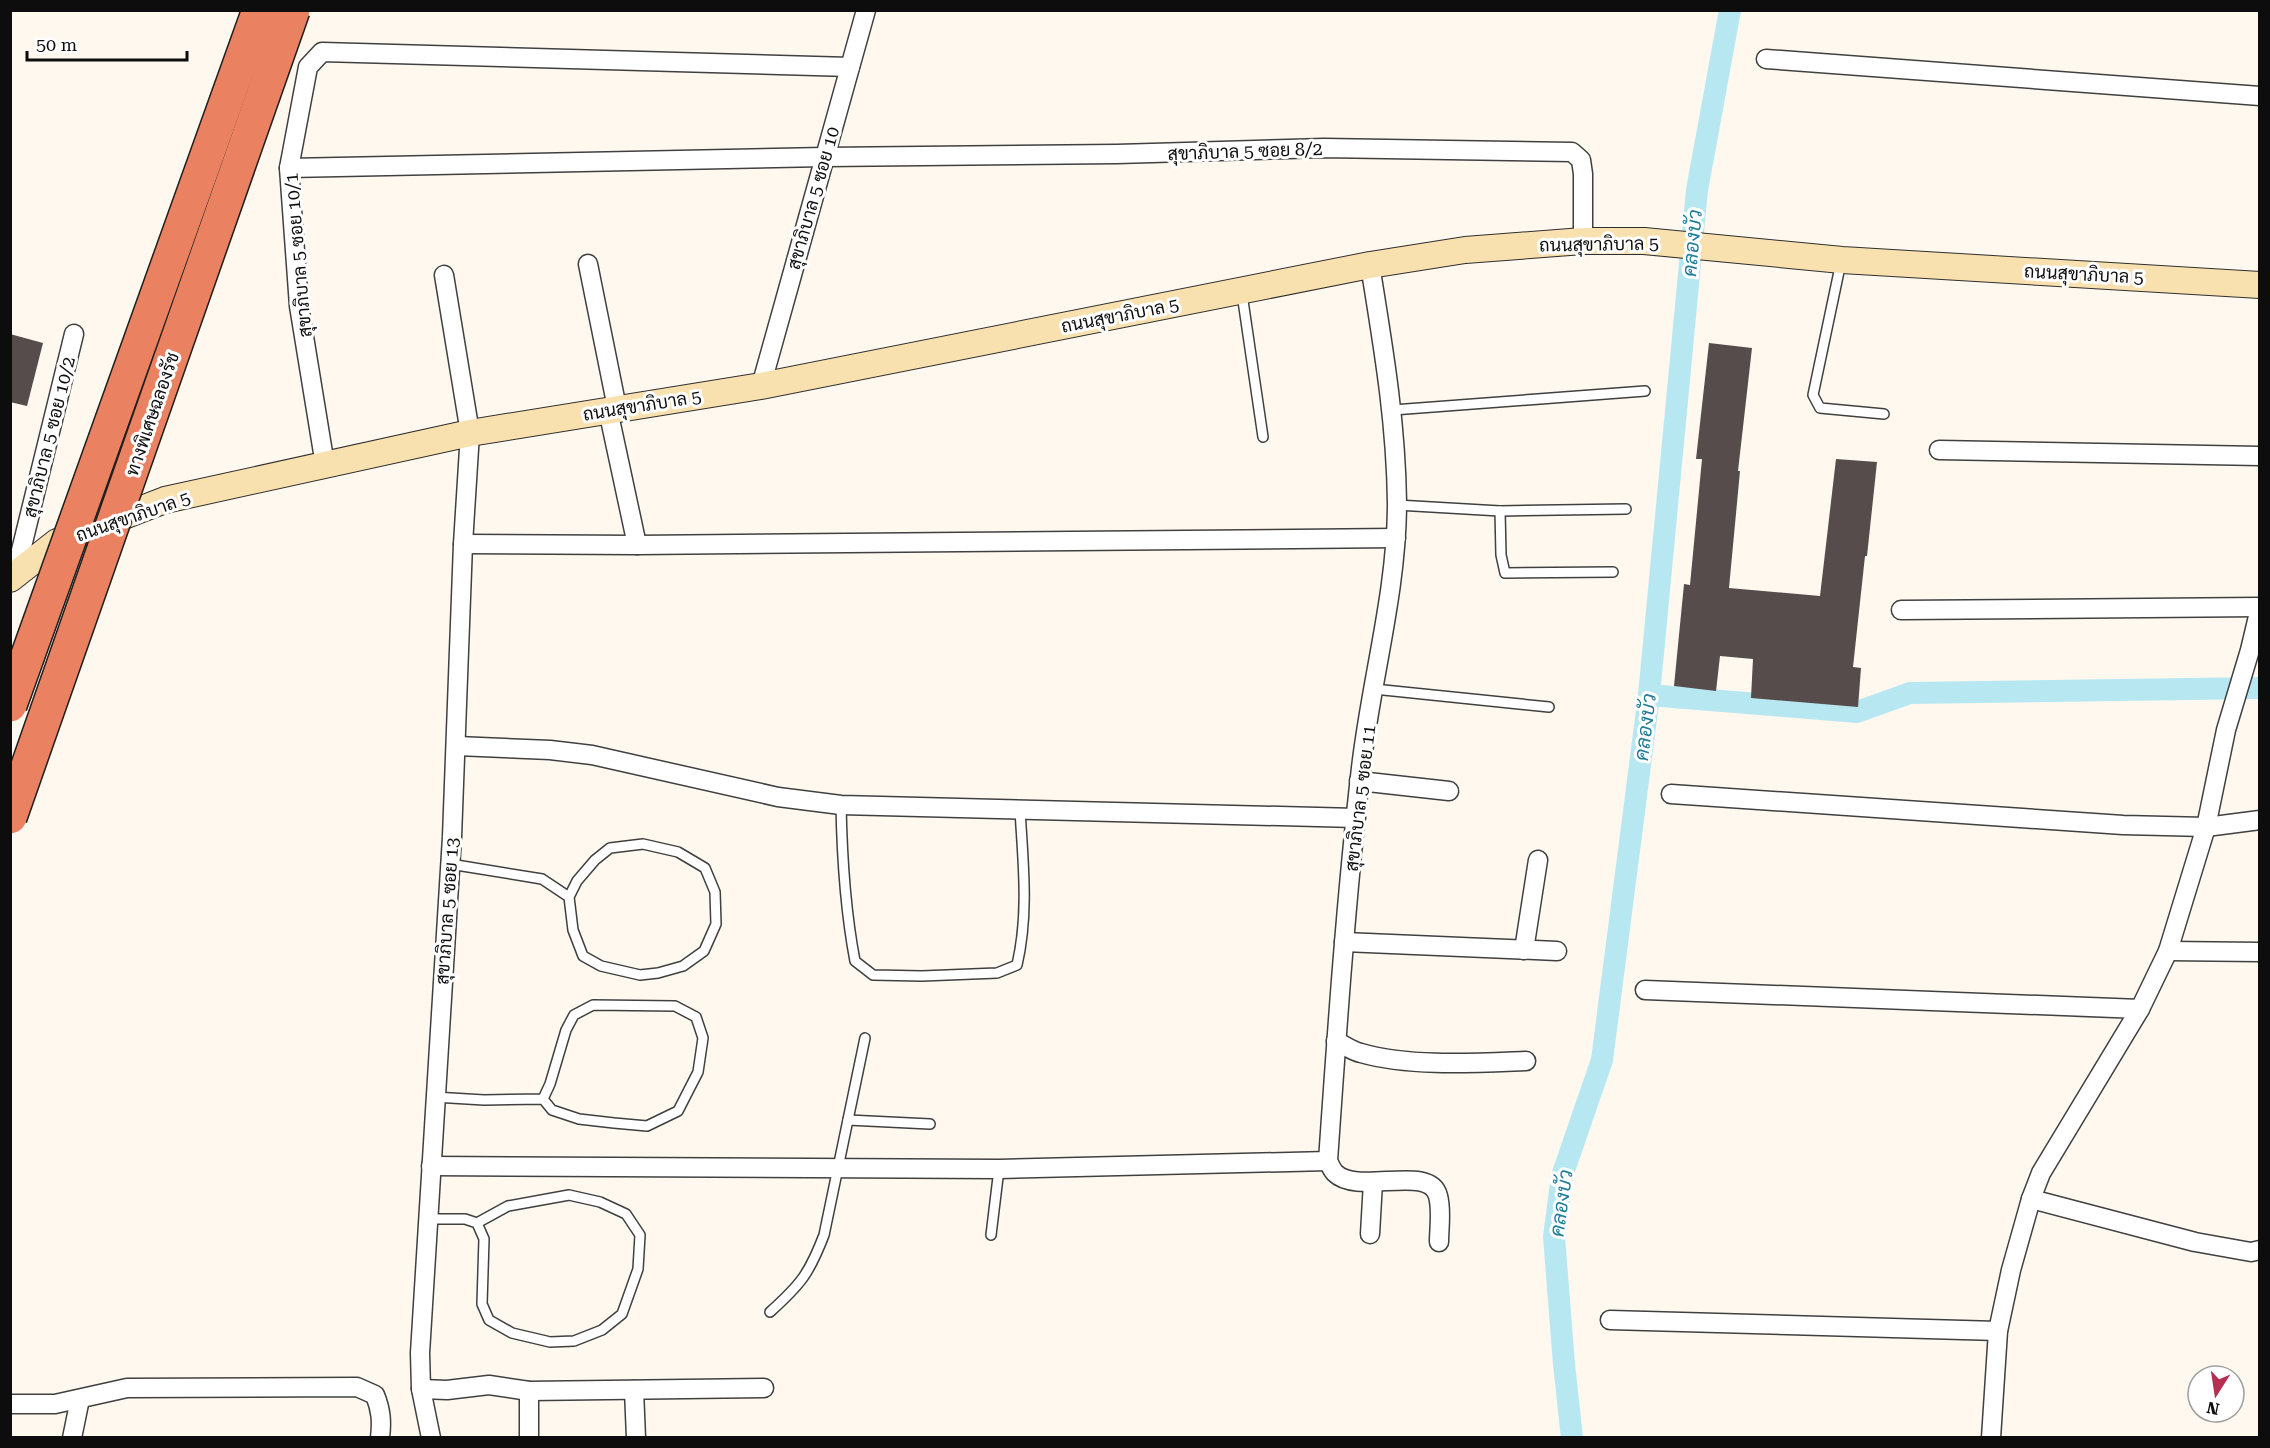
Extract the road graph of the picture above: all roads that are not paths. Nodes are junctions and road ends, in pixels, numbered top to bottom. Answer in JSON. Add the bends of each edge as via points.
{"nodes":[{"id":1,"x":259,"y":10,"type":"edge"},
{"id":2,"x":293,"y":10,"type":"edge"},
{"id":3,"x":866,"y":10,"type":"edge"},
{"id":4,"x":1766,"y":59,"type":"dead end"},
{"id":5,"x":850,"y":67,"type":"junction"},
{"id":6,"x":2259,"y":96,"type":"edge"},
{"id":7,"x":825,"y":157,"type":"junction"},
{"id":8,"x":289,"y":168,"type":"junction"},
{"id":9,"x":1583,"y":241,"type":"junction"},
{"id":10,"x":1842,"y":260,"type":"junction"},
{"id":11,"x":588,"y":264,"type":"dead end"},
{"id":12,"x":1370,"y":265,"type":"junction"},
{"id":13,"x":444,"y":275,"type":"dead end"},
{"id":14,"x":2259,"y":285,"type":"edge"},
{"id":15,"x":1242,"y":291,"type":"junction"},
{"id":16,"x":74,"y":334,"type":"dead end"},
{"id":17,"x":761,"y":386,"type":"junction"},
{"id":18,"x":1645,"y":391,"type":"dead end"},
{"id":19,"x":613,"y":409,"type":"junction"},
{"id":20,"x":1393,"y":410,"type":"junction"},
{"id":21,"x":1884,"y":414,"type":"dead end"},
{"id":22,"x":471,"y":433,"type":"junction"},
{"id":23,"x":1263,"y":437,"type":"dead end"},
{"id":24,"x":1939,"y":450,"type":"dead end"},
{"id":25,"x":2259,"y":456,"type":"edge"},
{"id":26,"x":325,"y":465,"type":"junction"},
{"id":27,"x":1397,"y":505,"type":"junction"},
{"id":28,"x":1626,"y":509,"type":"dead end"},
{"id":29,"x":1500,"y":511,"type":"junction"},
{"id":30,"x":1396,"y":538,"type":"junction"},
{"id":31,"x":463,"y":543,"type":"junction"},
{"id":32,"x":637,"y":545,"type":"junction"},
{"id":33,"x":1613,"y":572,"type":"dead end"},
{"id":34,"x":13,"y":577,"type":"edge"},
{"id":35,"x":2259,"y":607,"type":"edge"},
{"id":36,"x":1901,"y":610,"type":"dead end"},
{"id":37,"x":1374,"y":689,"type":"junction"},
{"id":38,"x":10,"y":705,"type":"edge"},
{"id":39,"x":1549,"y":707,"type":"dead end"},
{"id":40,"x":457,"y":746,"type":"junction"},
{"id":41,"x":1359,"y":781,"type":"junction"},
{"id":42,"x":1449,"y":791,"type":"dead end"},
{"id":43,"x":1671,"y":794,"type":"dead end"},
{"id":44,"x":841,"y":805,"type":"junction"},
{"id":45,"x":1020,"y":810,"type":"junction"},
{"id":46,"x":10,"y":816,"type":"edge"},
{"id":47,"x":1356,"y":818,"type":"junction"},
{"id":48,"x":2259,"y":820,"type":"edge"},
{"id":49,"x":2206,"y":827,"type":"junction"},
{"id":50,"x":1538,"y":860,"type":"dead end"},
{"id":51,"x":450,"y":864,"type":"junction"},
{"id":52,"x":569,"y":897,"type":"junction"},
{"id":53,"x":1344,"y":942,"type":"junction"},
{"id":54,"x":1524,"y":950,"type":"junction"},
{"id":55,"x":1557,"y":951,"type":"dead end"},
{"id":56,"x":2168,"y":951,"type":"junction"},
{"id":57,"x":2259,"y":952,"type":"edge"},
{"id":58,"x":1645,"y":990,"type":"dead end"},
{"id":59,"x":2139,"y":1010,"type":"junction"},
{"id":60,"x":865,"y":1038,"type":"dead end"},
{"id":61,"x":1336,"y":1041,"type":"junction"},
{"id":62,"x":1526,"y":1061,"type":"dead end"},
{"id":63,"x":434,"y":1097,"type":"junction"},
{"id":64,"x":543,"y":1099,"type":"junction"},
{"id":65,"x":848,"y":1120,"type":"junction"},
{"id":66,"x":930,"y":1124,"type":"dead end"},
{"id":67,"x":1328,"y":1161,"type":"junction"},
{"id":68,"x":431,"y":1166,"type":"junction"},
{"id":69,"x":838,"y":1169,"type":"junction"},
{"id":70,"x":999,"y":1169,"type":"junction"},
{"id":71,"x":1373,"y":1182,"type":"junction"},
{"id":72,"x":2031,"y":1199,"type":"junction"},
{"id":73,"x":428,"y":1219,"type":"junction"},
{"id":74,"x":477,"y":1223,"type":"junction"},
{"id":75,"x":1370,"y":1234,"type":"dead end"},
{"id":76,"x":991,"y":1235,"type":"dead end"},
{"id":77,"x":1439,"y":1242,"type":"dead end"},
{"id":78,"x":2259,"y":1250,"type":"edge"},
{"id":79,"x":770,"y":1312,"type":"dead end"},
{"id":80,"x":1610,"y":1320,"type":"dead end"},
{"id":81,"x":1998,"y":1331,"type":"junction"},
{"id":82,"x":421,"y":1389,"type":"junction"},
{"id":83,"x":764,"y":1389,"type":"dead end"},
{"id":84,"x":634,"y":1390,"type":"junction"},
{"id":85,"x":529,"y":1391,"type":"junction"},
{"id":86,"x":80,"y":1399,"type":"junction"},
{"id":87,"x":10,"y":1404,"type":"edge"},
{"id":88,"x":72,"y":1437,"type":"edge"},
{"id":89,"x":380,"y":1437,"type":"edge"},
{"id":90,"x":431,"y":1437,"type":"edge"},
{"id":91,"x":530,"y":1437,"type":"edge"},
{"id":92,"x":636,"y":1437,"type":"edge"},
{"id":93,"x":1991,"y":1437,"type":"edge"}],
"edges":[{"from":1,"to":38,"type":"highway","name":"ทางพิเศษฉลองรัช","bridge":true},
{"from":2,"to":46,"type":"highway","name":"ทางพิเศษฉลองรัช","bridge":true},
{"from":3,"to":5,"type":"street","name":"สุขาภิบาล 5 ซอย 10"},
{"from":4,"to":6,"type":"street"},
{"from":5,"to":7,"type":"street","name":"สุขาภิบาล 5 ซอย 10"},
{"from":5,"to":8,"type":"street","name":"สุขาภิบาล 5 ซอย 10/1","via":[[322,52],[308,67]]},
{"from":7,"to":8,"type":"street"},
{"from":7,"to":9,"type":"street","name":"สุขาภิบาล 5 ซอย 8/2","via":[[1324,148],[1572,152],[1581,160],[1583,174]]},
{"from":7,"to":17,"type":"street","name":"สุขาภิบาล 5 ซอย 10"},
{"from":8,"to":26,"type":"street","name":"สุขาภิบาล 5 ซอย 10/1","via":[[299,306]]},
{"from":9,"to":10,"type":"street","name":"ถนนสุขาภิบาล 5","via":[[1644,241]]},
{"from":9,"to":12,"type":"street","name":"ถนนสุขาภิบาล 5","via":[[1465,250]]},
{"from":10,"to":14,"type":"street","name":"ถนนสุขาภิบาล 5"},
{"from":10,"to":21,"type":"lane","via":[[1813,395],[1820,408]]},
{"from":11,"to":19,"type":"street"},
{"from":12,"to":15,"type":"street","name":"ถนนสุขาภิบาล 5"},
{"from":12,"to":20,"type":"street","name":"สุขาภิบาล 5 ซอย 11"},
{"from":13,"to":22,"type":"street","name":"สุขาภิบาล 5 ซอย 13"},
{"from":15,"to":17,"type":"street","name":"ถนนสุขาภิบาล 5"},
{"from":15,"to":23,"type":"lane"},
{"from":16,"to":34,"type":"street","name":"สุขาภิบาล 5 ซอย 10/2"},
{"from":17,"to":19,"type":"street","name":"ถนนสุขาภิบาล 5"},
{"from":18,"to":20,"type":"lane"},
{"from":19,"to":22,"type":"street","name":"ถนนสุขาภิบาล 5"},
{"from":19,"to":32,"type":"street"},
{"from":20,"to":27,"type":"street","name":"สุขาภิบาล 5 ซอย 11"},
{"from":22,"to":26,"type":"street","name":"ถนนสุขาภิบาล 5"},
{"from":22,"to":31,"type":"street","name":"สุขาภิบาล 5 ซอย 13"},
{"from":24,"to":25,"type":"street"},
{"from":26,"to":34,"type":"street","name":"ถนนสุขาภิบาล 5","via":[[165,500],[57,542]]},
{"from":27,"to":29,"type":"lane"},
{"from":27,"to":30,"type":"street","name":"สุขาภิบาล 5 ซอย 11"},
{"from":28,"to":29,"type":"lane"},
{"from":29,"to":33,"type":"lane","via":[[1505,573]]},
{"from":30,"to":32,"type":"street"},
{"from":30,"to":37,"type":"street","name":"สุขาภิบาล 5 ซอย 11"},
{"from":31,"to":32,"type":"street"},
{"from":31,"to":40,"type":"street","name":"สุขาภิบาล 5 ซอย 13"},
{"from":35,"to":36,"type":"street"},
{"from":35,"to":49,"type":"street","via":[[2226,730]]},
{"from":37,"to":39,"type":"lane"},
{"from":37,"to":41,"type":"street","name":"สุขาภิบาล 5 ซอย 11"},
{"from":40,"to":44,"type":"street","via":[[592,755],[778,797]]},
{"from":40,"to":51,"type":"street","name":"สุขาภิบาล 5 ซอย 13"},
{"from":41,"to":42,"type":"street"},
{"from":41,"to":47,"type":"street","name":"สุขาภิบาล 5 ซอย 11"},
{"from":43,"to":49,"type":"street","via":[[2123,825]]},
{"from":44,"to":45,"type":"street"},
{"from":44,"to":45,"type":"lane","via":[[847,919],[855,961],[873,975],[997,973],[1017,964],[1025,897]]},
{"from":45,"to":47,"type":"street"},
{"from":47,"to":53,"type":"street","name":"สุขาภิบาล 5 ซอย 11"},
{"from":48,"to":49,"type":"street"},
{"from":49,"to":56,"type":"street"},
{"from":50,"to":54,"type":"street"},
{"from":51,"to":52,"type":"lane","via":[[542,879]]},
{"from":51,"to":63,"type":"street","name":"สุขาภิบาล 5 ซอย 13"},
{"from":52,"to":52,"type":"lane","via":[[577,881],[610,848],[643,844],[678,852],[705,868],[715,892],[716,924],[704,951],[683,966],[640,975],[600,966],[583,956],[573,930]]},
{"from":53,"to":54,"type":"street"},
{"from":53,"to":61,"type":"street","name":"สุขาภิบาล 5 ซอย 11"},
{"from":54,"to":55,"type":"street"},
{"from":56,"to":57,"type":"street"},
{"from":56,"to":59,"type":"street"},
{"from":58,"to":59,"type":"street"},
{"from":59,"to":72,"type":"street","via":[[2041,1173]]},
{"from":60,"to":65,"type":"lane"},
{"from":61,"to":62,"type":"street","via":[[1358,1053],[1384,1059]]},
{"from":61,"to":67,"type":"street","name":"สุขาภิบาล 5 ซอย 11"},
{"from":63,"to":64,"type":"lane"},
{"from":63,"to":68,"type":"street","name":"สุขาภิบาล 5 ซอย 13"},
{"from":64,"to":64,"type":"lane","via":[[574,1015],[593,1005],[675,1006],[696,1017],[703,1038],[698,1072],[678,1111],[647,1126],[579,1119],[552,1110]]},
{"from":65,"to":66,"type":"lane"},
{"from":65,"to":69,"type":"lane"},
{"from":67,"to":70,"type":"street"},
{"from":67,"to":71,"type":"street","via":[[1343,1179]]},
{"from":68,"to":69,"type":"street"},
{"from":68,"to":73,"type":"street","name":"สุขาภิบาล 5 ซอย 13"},
{"from":69,"to":70,"type":"street"},
{"from":69,"to":79,"type":"lane","via":[[824,1235],[814,1261],[800,1284]]},
{"from":70,"to":76,"type":"lane"},
{"from":71,"to":75,"type":"street"},
{"from":71,"to":77,"type":"street","via":[[1410,1179],[1431,1185],[1438,1194]]},
{"from":72,"to":78,"type":"street","via":[[2195,1242]]},
{"from":72,"to":81,"type":"street"},
{"from":73,"to":74,"type":"lane","via":[[465,1219]]},
{"from":73,"to":82,"type":"street","name":"สุขาภิบาล 5 ซอย 13"},
{"from":74,"to":74,"type":"lane","via":[[508,1206],[569,1195],[600,1202],[626,1214],[640,1235],[638,1269],[622,1314],[602,1330],[574,1341],[550,1342],[512,1333],[489,1320],[482,1304],[484,1239]]},
{"from":80,"to":81,"type":"street"},
{"from":81,"to":93,"type":"street"},
{"from":82,"to":85,"type":"street","via":[[489,1385]]},
{"from":82,"to":90,"type":"street","name":"สุขาภิบาล 5 ซอย 13"},
{"from":83,"to":84,"type":"street"},
{"from":84,"to":85,"type":"street"},
{"from":84,"to":92,"type":"street"},
{"from":85,"to":91,"type":"street"},
{"from":86,"to":87,"type":"street","via":[[55,1404]]},
{"from":86,"to":88,"type":"street"},
{"from":86,"to":89,"type":"street","via":[[127,1388],[357,1387],[375,1395],[382,1419]]}]}
